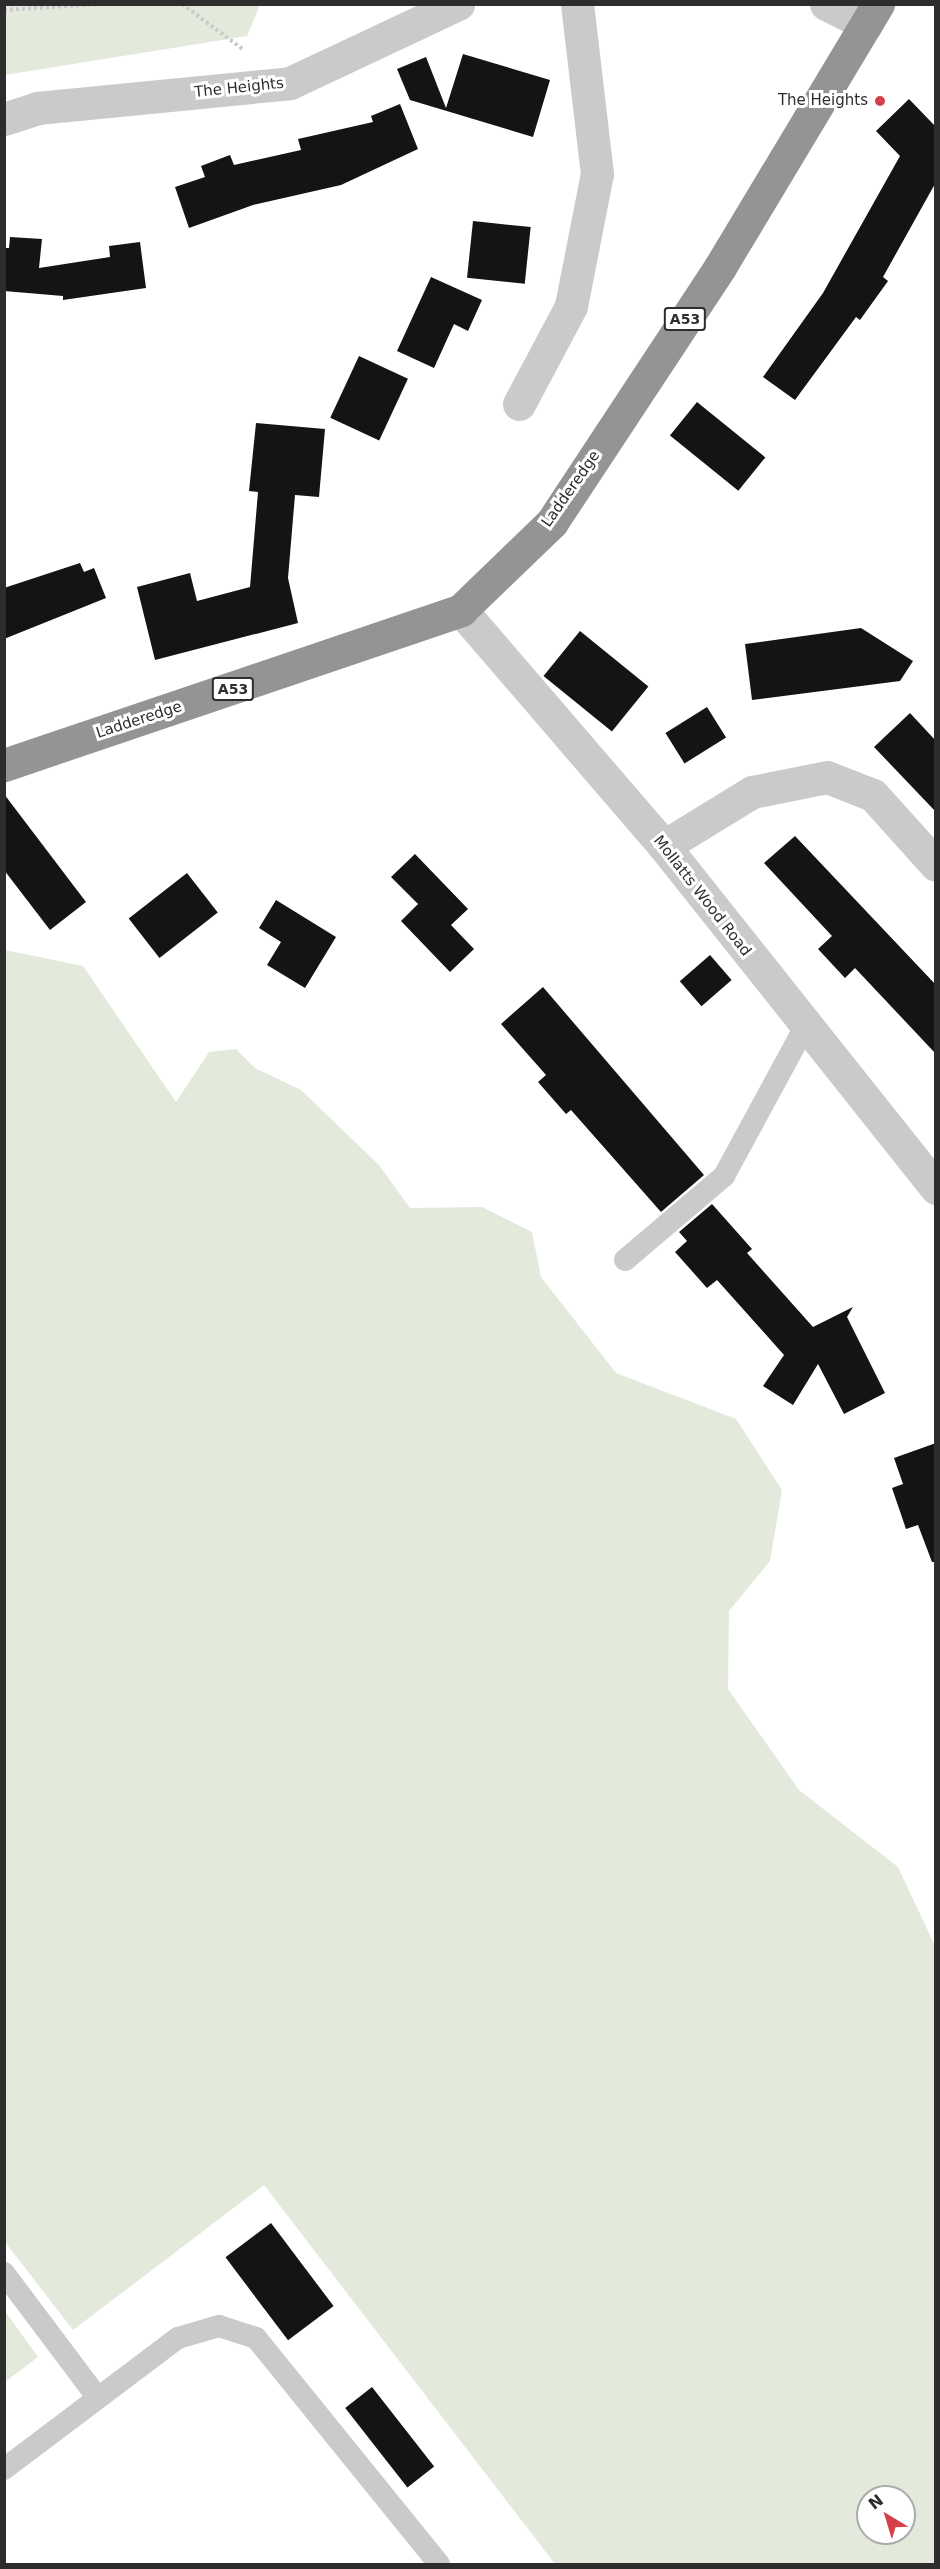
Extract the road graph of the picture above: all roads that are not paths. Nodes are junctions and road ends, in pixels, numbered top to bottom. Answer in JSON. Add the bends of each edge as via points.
{"nodes":[{"id":1,"x":458,"y":4,"type":"edge"},
{"id":2,"x":578,"y":4,"type":"edge"},
{"id":3,"x":826,"y":4,"type":"edge"},
{"id":4,"x":872,"y":14,"type":"edge"},
{"id":5,"x":4,"y":119,"type":"edge"},
{"id":6,"x":519,"y":404,"type":"dead end"},
{"id":7,"x":461,"y":610,"type":"junction"},
{"id":8,"x":4,"y":765,"type":"edge"},
{"id":9,"x":664,"y":846,"type":"junction"},
{"id":10,"x":936,"y":865,"type":"edge"},
{"id":11,"x":805,"y":1027,"type":"junction"},
{"id":12,"x":936,"y":1188,"type":"edge"},
{"id":13,"x":625,"y":1260,"type":"dead end"},
{"id":14,"x":4,"y":2273,"type":"edge"},
{"id":15,"x":97,"y":2397,"type":"junction"},
{"id":16,"x":4,"y":2469,"type":"edge"},
{"id":17,"x":439,"y":2565,"type":"edge"}],
"edges":[{"from":1,"to":5,"type":"street","name":"The Heights","via":[[290,83],[37,108]]},
{"from":2,"to":6,"type":"street","via":[[597,174],[571,306]]},
{"from":3,"to":4,"type":"street"},
{"from":4,"to":7,"type":"highway","name":"Ladderedge","number":"A53","via":[[720,267],[552,522]]},
{"from":7,"to":8,"type":"highway","name":"Ladderedge","number":"A53"},
{"from":7,"to":9,"type":"street","name":"Mollatts Wood Road"},
{"from":9,"to":10,"type":"street","via":[[752,792],[827,777],[873,795]]},
{"from":9,"to":11,"type":"street","name":"Mollatts Wood Road"},
{"from":11,"to":12,"type":"street","name":"Mollatts Wood Road"},
{"from":11,"to":13,"type":"lane","via":[[724,1176]]},
{"from":14,"to":15,"type":"lane"},
{"from":15,"to":16,"type":"lane"},
{"from":15,"to":17,"type":"lane","via":[[178,2338],[219,2326],[256,2338]]}]}
